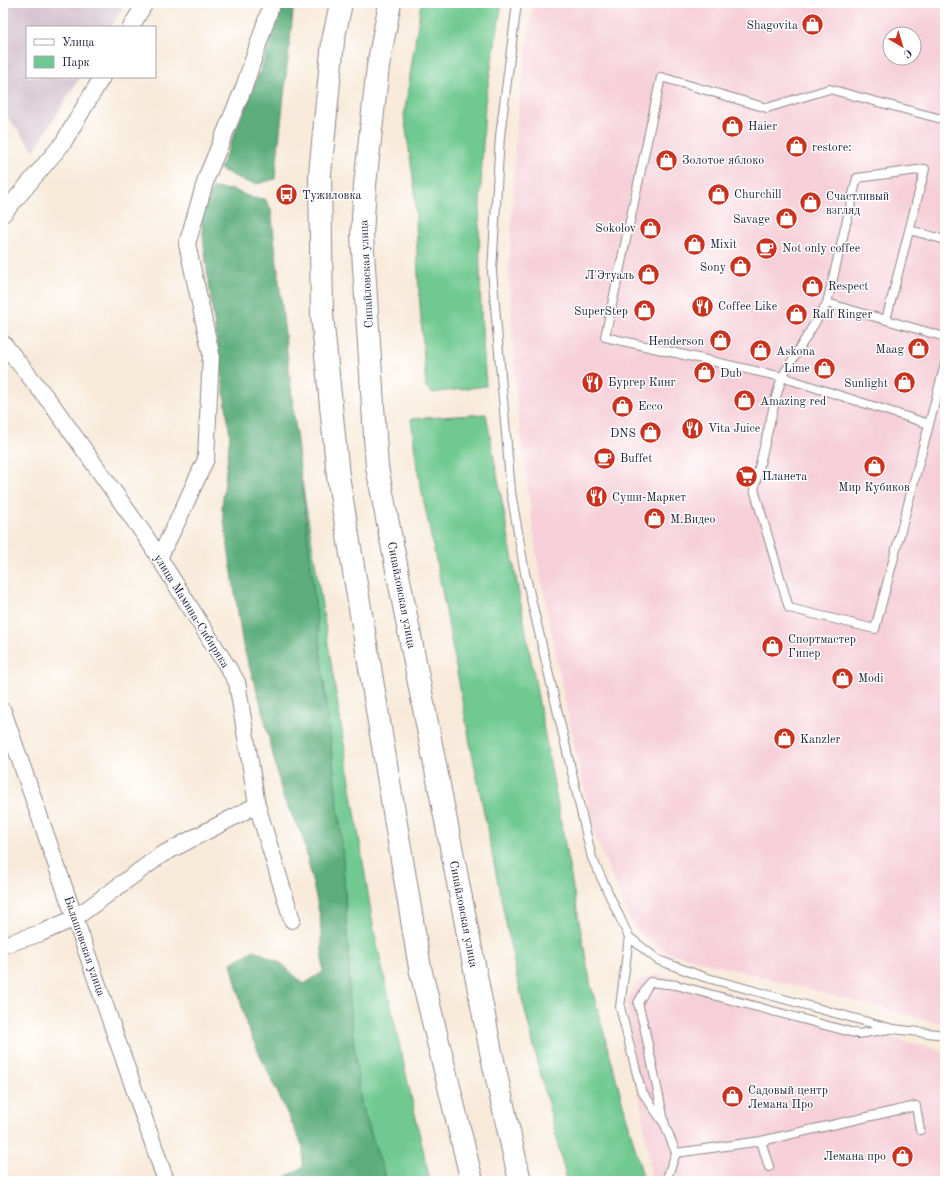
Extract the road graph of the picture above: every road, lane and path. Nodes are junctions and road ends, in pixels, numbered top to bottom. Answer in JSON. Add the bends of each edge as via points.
{"nodes":[{"id":1,"x":145,"y":3,"type":"edge"},
{"id":2,"x":272,"y":3,"type":"edge"},
{"id":3,"x":341,"y":3,"type":"edge"},
{"id":4,"x":390,"y":3,"type":"edge"},
{"id":5,"x":517,"y":3,"type":"edge"},
{"id":6,"x":132,"y":26,"type":"edge"},
{"id":7,"x":101,"y":78,"type":"edge"},
{"id":8,"x":945,"y":120,"type":"edge"},
{"id":9,"x":3,"y":214,"type":"edge"},
{"id":10,"x":910,"y":230,"type":"junction"},
{"id":11,"x":945,"y":240,"type":"edge"},
{"id":12,"x":828,"y":303,"type":"junction"},
{"id":13,"x":886,"y":320,"type":"junction"},
{"id":14,"x":945,"y":337,"type":"edge"},
{"id":15,"x":3,"y":343,"type":"edge"},
{"id":16,"x":945,"y":364,"type":"edge"},
{"id":17,"x":782,"y":377,"type":"junction"},
{"id":18,"x":929,"y":424,"type":"junction"},
{"id":19,"x":159,"y":558,"type":"junction"},
{"id":20,"x":3,"y":711,"type":"edge"},
{"id":21,"x":257,"y":805,"type":"junction"},
{"id":22,"x":75,"y":918,"type":"junction"},
{"id":23,"x":292,"y":920,"type":"dead end"},
{"id":24,"x":629,"y":937,"type":"junction"},
{"id":25,"x":3,"y":945,"type":"edge"},
{"id":26,"x":893,"y":1029,"type":"junction"},
{"id":27,"x":945,"y":1035,"type":"edge"},
{"id":28,"x":666,"y":1125,"type":"junction"},
{"id":29,"x":920,"y":1130,"type":"dead end"},
{"id":30,"x":761,"y":1141,"type":"junction"},
{"id":31,"x":676,"y":1153,"type":"junction"},
{"id":32,"x":769,"y":1167,"type":"dead end"},
{"id":33,"x":166,"y":1181,"type":"edge"},
{"id":34,"x":472,"y":1181,"type":"edge"},
{"id":35,"x":520,"y":1181,"type":"edge"},
{"id":36,"x":668,"y":1181,"type":"edge"}],
"edges":[{"from":1,"to":6,"type":"street"},
{"from":2,"to":19,"type":"street","via":[[244,87],[207,176],[187,244],[211,354],[206,460]]},
{"from":3,"to":34,"type":"main road","via":[[333,41],[320,174],[322,315],[338,476],[420,968]]},
{"from":4,"to":35,"type":"main road","name":"Сипайловская улица","via":[[378,66],[362,236],[378,467],[491,1052]]},
{"from":5,"to":24,"type":"lane","via":[[500,136],[492,271],[511,492],[527,581],[592,858]]},
{"from":7,"to":9,"type":"street","via":[[63,143]]},
{"from":8,"to":17,"type":"lane","via":[[829,89],[767,108],[661,77],[605,337]]},
{"from":10,"to":11,"type":"lane"},
{"from":10,"to":12,"type":"lane","via":[[925,169],[857,178]]},
{"from":10,"to":13,"type":"lane"},
{"from":12,"to":13,"type":"lane"},
{"from":12,"to":17,"type":"lane"},
{"from":13,"to":14,"type":"lane"},
{"from":15,"to":19,"type":"street","name":"улица Мамина-Сибиряка","via":[[53,406]]},
{"from":16,"to":18,"type":"lane"},
{"from":17,"to":18,"type":"lane"},
{"from":17,"to":18,"type":"lane","via":[[754,489],[789,608],[875,628]]},
{"from":19,"to":21,"type":"street","name":"улица Мамина-Сибиряка","via":[[237,682]]},
{"from":20,"to":22,"type":"street","name":"Балашовская улица"},
{"from":21,"to":22,"type":"street","via":[[161,855]]},
{"from":21,"to":23,"type":"street","name":"улица Мамина-Сибиряка"},
{"from":22,"to":25,"type":"street","via":[[41,933]]},
{"from":22,"to":33,"type":"street","name":"Балашовская улица"},
{"from":24,"to":26,"type":"lane","via":[[658,960],[704,977]]},
{"from":24,"to":28,"type":"lane","via":[[620,1007],[641,1090]]},
{"from":26,"to":27,"type":"lane"},
{"from":26,"to":28,"type":"lane","via":[[858,1034],[676,985],[650,982],[638,1003]]},
{"from":28,"to":31,"type":"lane"},
{"from":29,"to":30,"type":"lane","via":[[916,1106]]},
{"from":30,"to":31,"type":"lane"},
{"from":30,"to":32,"type":"lane"},
{"from":31,"to":36,"type":"lane"}]}
